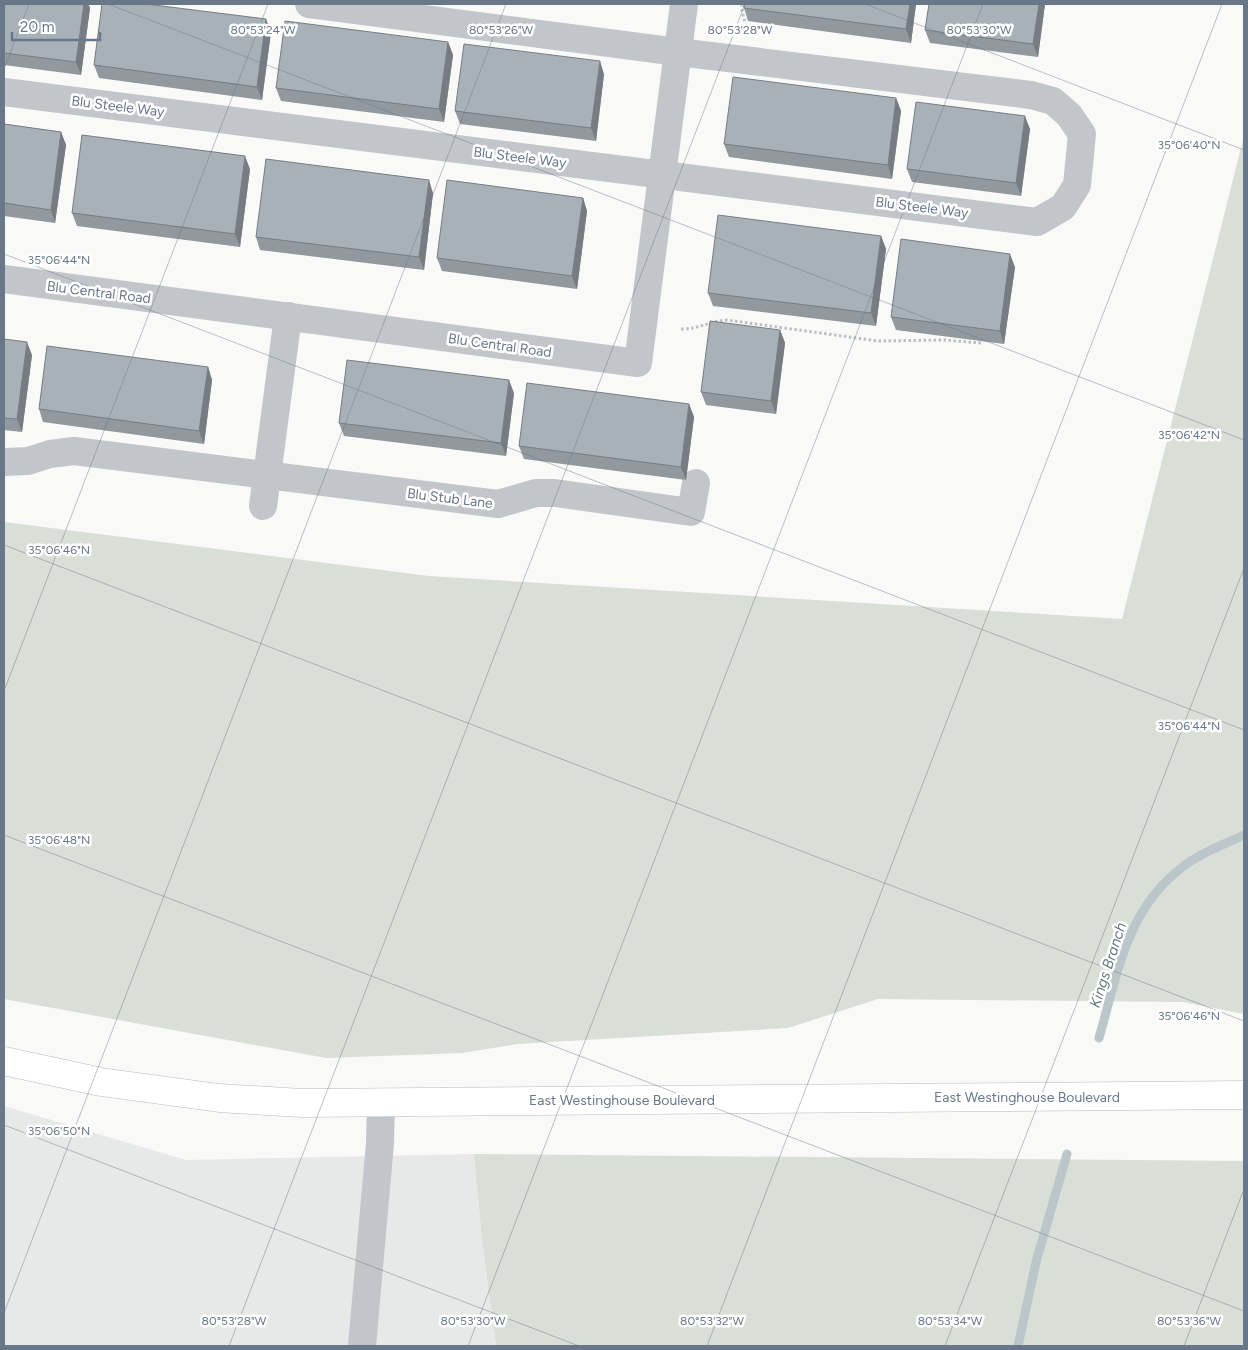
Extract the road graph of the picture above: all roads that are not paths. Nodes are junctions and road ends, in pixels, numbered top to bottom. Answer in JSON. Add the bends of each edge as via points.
{"nodes":[{"id":1,"x":309,"y":4,"type":"edge"},
{"id":2,"x":684,"y":4,"type":"edge"},
{"id":3,"x":678,"y":52,"type":"junction"},
{"id":4,"x":4,"y":92,"type":"edge"},
{"id":5,"x":662,"y":174,"type":"junction"},
{"id":6,"x":4,"y":279,"type":"edge"},
{"id":7,"x":288,"y":316,"type":"junction"},
{"id":8,"x":4,"y":462,"type":"edge"},
{"id":9,"x":268,"y":476,"type":"junction"},
{"id":10,"x":696,"y":483,"type":"dead end"},
{"id":11,"x":263,"y":506,"type":"dead end"},
{"id":12,"x":4,"y":1062,"type":"edge"},
{"id":13,"x":1244,"y":1095,"type":"edge"},
{"id":14,"x":381,"y":1102,"type":"junction"},
{"id":15,"x":362,"y":1346,"type":"edge"}],
"edges":[{"from":1,"to":3,"type":"street"},
{"from":2,"to":3,"type":"street","name":"Blu Central Road"},
{"from":3,"to":5,"type":"street","name":"Blu Central Road"},
{"from":3,"to":5,"type":"street","name":"Blu Steele Way","via":[[1031,95],[1053,101],[1069,115],[1082,134],[1077,186],[1063,207],[1037,222]]},
{"from":4,"to":5,"type":"street","name":"Blu Steele Way"},
{"from":5,"to":7,"type":"street","name":"Blu Central Road","via":[[638,363]]},
{"from":6,"to":7,"type":"street","name":"Blu Central Road"},
{"from":7,"to":9,"type":"street"},
{"from":8,"to":9,"type":"street","name":"Blu Stub Lane","via":[[28,461],[74,451]]},
{"from":9,"to":10,"type":"street","name":"Blu Stub Lane","via":[[498,504],[536,494],[555,493],[691,512]]},
{"from":9,"to":11,"type":"street"},
{"from":12,"to":14,"type":"main road","name":"East Westinghouse Boulevard","via":[[101,1082],[219,1098],[302,1103]]},
{"from":13,"to":14,"type":"main road","name":"East Westinghouse Boulevard"},
{"from":14,"to":15,"type":"street"}]}
